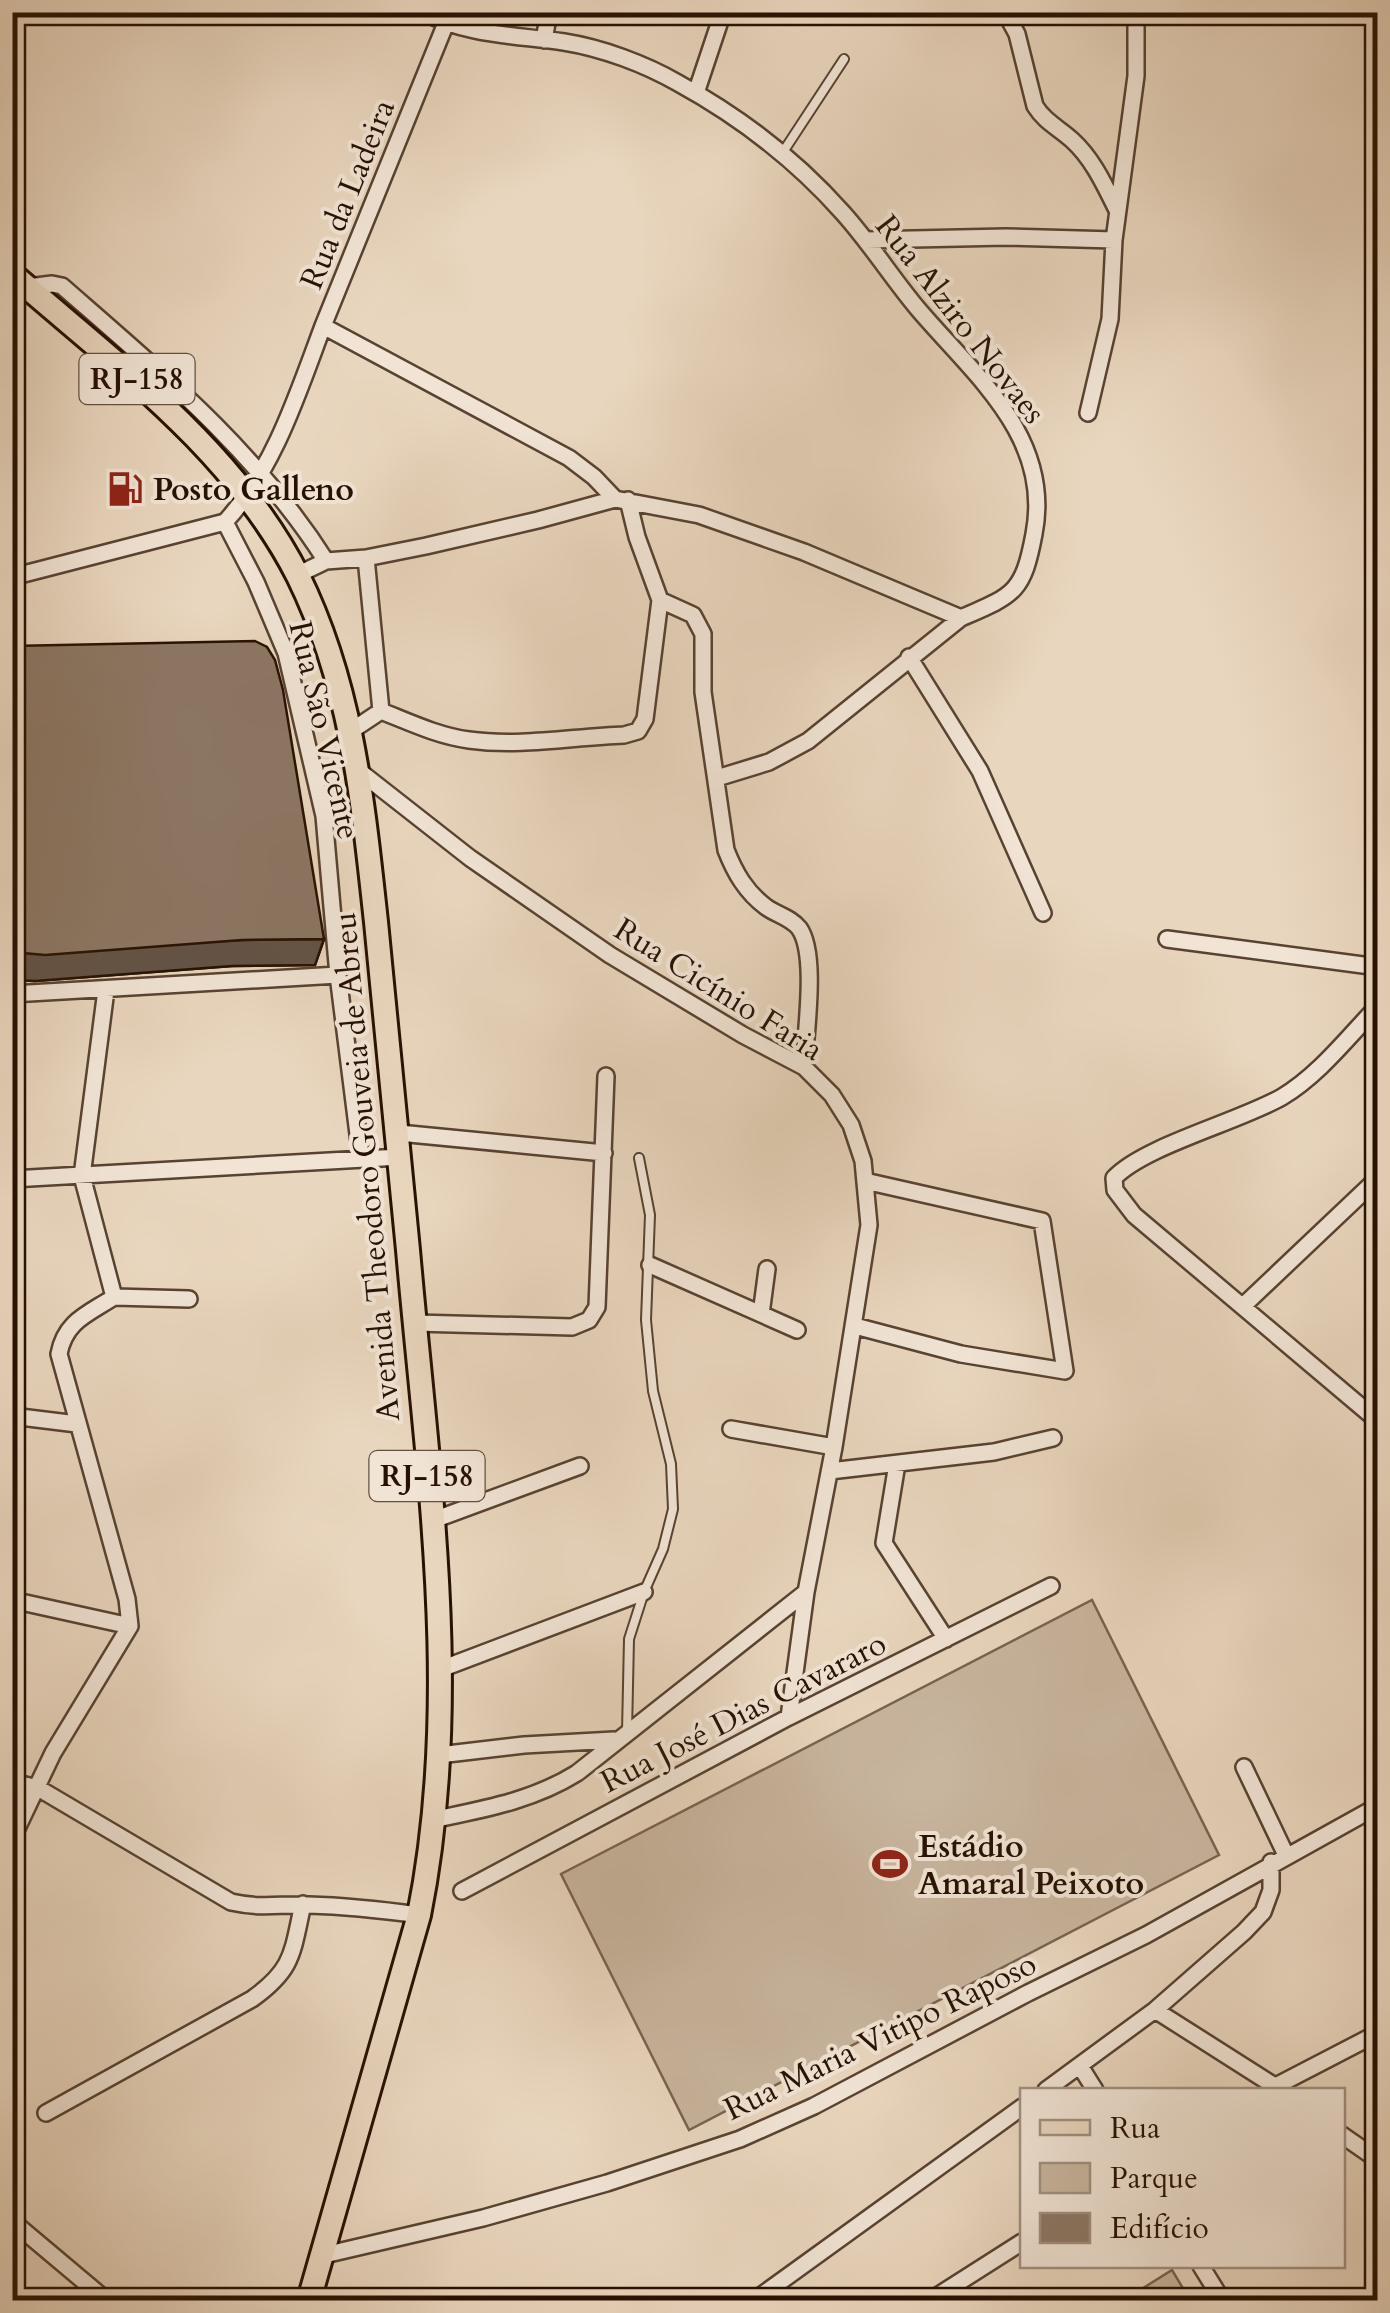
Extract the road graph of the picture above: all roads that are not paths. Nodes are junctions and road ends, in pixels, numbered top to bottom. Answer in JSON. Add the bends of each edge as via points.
{"nodes":[{"id":1,"x":424,"y":12,"type":"edge"},
{"id":2,"x":468,"y":12,"type":"edge"},
{"id":3,"x":549,"y":12,"type":"edge"},
{"id":4,"x":723,"y":12,"type":"edge"},
{"id":5,"x":1004,"y":12,"type":"edge"},
{"id":6,"x":1136,"y":12,"type":"edge"},
{"id":7,"x":446,"y":23,"type":"junction"},
{"id":8,"x":486,"y":32,"type":"junction"},
{"id":9,"x":544,"y":40,"type":"junction"},
{"id":10,"x":844,"y":59,"type":"dead end"},
{"id":11,"x":696,"y":93,"type":"junction"},
{"id":12,"x":783,"y":152,"type":"junction"},
{"id":13,"x":1118,"y":210,"type":"junction"},
{"id":14,"x":866,"y":240,"type":"junction"},
{"id":15,"x":1114,"y":240,"type":"junction"},
{"id":16,"x":20,"y":280,"type":"edge"},
{"id":17,"x":324,"y":326,"type":"junction"},
{"id":18,"x":1088,"y":413,"type":"dead end"},
{"id":19,"x":261,"y":473,"type":"junction"},
{"id":20,"x":247,"y":498,"type":"junction"},
{"id":21,"x":621,"y":499,"type":"junction"},
{"id":22,"x":225,"y":522,"type":"junction"},
{"id":23,"x":366,"y":558,"type":"junction"},
{"id":24,"x":326,"y":561,"type":"junction"},
{"id":25,"x":297,"y":575,"type":"junction"},
{"id":26,"x":12,"y":577,"type":"edge"},
{"id":27,"x":660,"y":600,"type":"junction"},
{"id":28,"x":961,"y":618,"type":"junction"},
{"id":29,"x":286,"y":653,"type":"junction"},
{"id":30,"x":266,"y":654,"type":"edge"},
{"id":31,"x":909,"y":657,"type":"junction"},
{"id":32,"x":381,"y":711,"type":"junction"},
{"id":33,"x":351,"y":731,"type":"junction"},
{"id":34,"x":358,"y":771,"type":"junction"},
{"id":35,"x":718,"y":778,"type":"junction"},
{"id":36,"x":1044,"y":914,"type":"dead end"},
{"id":37,"x":1167,"y":939,"type":"dead end"},
{"id":38,"x":1378,"y":968,"type":"edge"},
{"id":39,"x":338,"y":975,"type":"junction"},
{"id":40,"x":106,"y":990,"type":"junction"},
{"id":41,"x":12,"y":994,"type":"edge"},
{"id":42,"x":1378,"y":1006,"type":"edge"},
{"id":43,"x":804,"y":1067,"type":"junction"},
{"id":44,"x":606,"y":1076,"type":"dead end"},
{"id":45,"x":400,"y":1145,"type":"junction"},
{"id":46,"x":604,"y":1153,"type":"junction"},
{"id":47,"x":361,"y":1158,"type":"junction"},
{"id":48,"x":639,"y":1158,"type":"dead end"},
{"id":49,"x":82,"y":1176,"type":"junction"},
{"id":50,"x":1378,"y":1178,"type":"edge"},
{"id":51,"x":12,"y":1180,"type":"edge"},
{"id":52,"x":865,"y":1181,"type":"junction"},
{"id":53,"x":650,"y":1266,"type":"junction"},
{"id":54,"x":768,"y":1268,"type":"dead end"},
{"id":55,"x":114,"y":1297,"type":"junction"},
{"id":56,"x":189,"y":1299,"type":"dead end"},
{"id":57,"x":1243,"y":1306,"type":"junction"},
{"id":58,"x":760,"y":1314,"type":"junction"},
{"id":59,"x":415,"y":1323,"type":"junction"},
{"id":60,"x":855,"y":1326,"type":"junction"},
{"id":61,"x":796,"y":1330,"type":"dead end"},
{"id":62,"x":12,"y":1416,"type":"edge"},
{"id":63,"x":1378,"y":1421,"type":"edge"},
{"id":64,"x":77,"y":1424,"type":"junction"},
{"id":65,"x":731,"y":1429,"type":"dead end"},
{"id":66,"x":1054,"y":1438,"type":"dead end"},
{"id":67,"x":834,"y":1447,"type":"junction"},
{"id":68,"x":897,"y":1464,"type":"junction"},
{"id":69,"x":580,"y":1466,"type":"dead end"},
{"id":70,"x":830,"y":1471,"type":"junction"},
{"id":71,"x":431,"y":1520,"type":"junction"},
{"id":72,"x":1052,"y":1586,"type":"dead end"},
{"id":73,"x":644,"y":1592,"type":"junction"},
{"id":74,"x":806,"y":1592,"type":"junction"},
{"id":75,"x":12,"y":1600,"type":"edge"},
{"id":76,"x":130,"y":1626,"type":"junction"},
{"id":77,"x":946,"y":1639,"type":"junction"},
{"id":78,"x":441,"y":1669,"type":"junction"},
{"id":79,"x":789,"y":1717,"type":"junction"},
{"id":80,"x":621,"y":1736,"type":"junction"},
{"id":81,"x":439,"y":1756,"type":"junction"},
{"id":82,"x":1244,"y":1767,"type":"dead end"},
{"id":83,"x":12,"y":1782,"type":"edge"},
{"id":84,"x":38,"y":1788,"type":"junction"},
{"id":85,"x":1378,"y":1806,"type":"edge"},
{"id":86,"x":432,"y":1820,"type":"junction"},
{"id":87,"x":12,"y":1839,"type":"edge"},
{"id":88,"x":1278,"y":1858,"type":"junction"},
{"id":89,"x":462,"y":1890,"type":"dead end"},
{"id":90,"x":302,"y":1904,"type":"junction"},
{"id":91,"x":419,"y":1916,"type":"junction"},
{"id":92,"x":1155,"y":2010,"type":"junction"},
{"id":93,"x":1378,"y":2033,"type":"edge"},
{"id":94,"x":1080,"y":2066,"type":"junction"},
{"id":95,"x":1049,"y":2088,"type":"edge"},
{"id":96,"x":1094,"y":2088,"type":"edge"},
{"id":97,"x":1272,"y":2088,"type":"edge"},
{"id":98,"x":1276,"y":2088,"type":"edge"},
{"id":99,"x":1020,"y":2108,"type":"edge"},
{"id":100,"x":46,"y":2113,"type":"dead end"},
{"id":101,"x":1345,"y":2137,"type":"edge"},
{"id":102,"x":1378,"y":2160,"type":"edge"},
{"id":103,"x":12,"y":2221,"type":"edge"},
{"id":104,"x":1020,"y":2243,"type":"edge"},
{"id":105,"x":318,"y":2264,"type":"junction"},
{"id":106,"x":1202,"y":2268,"type":"edge"},
{"id":107,"x":935,"y":2299,"type":"edge"},
{"id":108,"x":106,"y":2300,"type":"edge"},
{"id":109,"x":309,"y":2300,"type":"edge"},
{"id":110,"x":755,"y":2300,"type":"edge"},
{"id":111,"x":1222,"y":2300,"type":"edge"}],
"edges":[{"from":1,"to":7,"type":"street","name":"Rua Alziro Novaes"},
{"from":2,"to":8,"type":"street"},
{"from":3,"to":9,"type":"street"},
{"from":4,"to":11,"type":"street"},
{"from":5,"to":13,"type":"street","via":[[1017,34],[1035,106],[1081,149]]},
{"from":6,"to":13,"type":"street","via":[[1136,76]]},
{"from":7,"to":8,"type":"street","name":"Rua Alziro Novaes"},
{"from":7,"to":17,"type":"street","name":"Rua da Ladeira"},
{"from":8,"to":9,"type":"street","name":"Rua Alziro Novaes"},
{"from":9,"to":11,"type":"street","name":"Rua Alziro Novaes","via":[[663,74]]},
{"from":10,"to":12,"type":"lane"},
{"from":11,"to":12,"type":"street","name":"Rua Alziro Novaes"},
{"from":12,"to":14,"type":"street","name":"Rua Alziro Novaes"},
{"from":13,"to":15,"type":"street"},
{"from":14,"to":15,"type":"street"},
{"from":14,"to":28,"type":"street","name":"Rua Alziro Novaes","via":[[1029,452],[1036,526],[1028,566],[1008,597]]},
{"from":15,"to":18,"type":"street","via":[[1110,319]]},
{"from":16,"to":19,"type":"street","name":"Avenida Theodoro Gouveia de Abreu","via":[[62,286],[227,434]]},
{"from":16,"to":20,"type":"main road","name":"Avenida Theodoro Gouveia de Abreu","number":"RJ-158","via":[[133,375]]},
{"from":17,"to":19,"type":"street"},
{"from":17,"to":21,"type":"street","via":[[569,458]]},
{"from":19,"to":20,"type":"street"},
{"from":19,"to":24,"type":"street","name":"Avenida Theodoro Gouveia de Abreu"},
{"from":20,"to":22,"type":"street"},
{"from":20,"to":25,"type":"main road","name":"Avenida Theodoro Gouveia de Abreu","number":"RJ-158"},
{"from":21,"to":23,"type":"street"},
{"from":21,"to":27,"type":"street","name":"Rua São Vicente"},
{"from":21,"to":28,"type":"street","via":[[698,515],[804,552]]},
{"from":22,"to":26,"type":"street"},
{"from":22,"to":29,"type":"street","name":"Rua São Vicente"},
{"from":23,"to":24,"type":"street"},
{"from":23,"to":32,"type":"street"},
{"from":24,"to":25,"type":"street"},
{"from":25,"to":33,"type":"main road","name":"Avenida Theodoro Gouveia de Abreu","number":"RJ-158","via":[[323,634]]},
{"from":27,"to":32,"type":"street","name":"Rua São Vicente","via":[[645,718],[632,734],[467,740]]},
{"from":27,"to":35,"type":"street","via":[[693,615],[703,634],[702,692]]},
{"from":28,"to":31,"type":"street","name":"Rua Alziro Novaes"},
{"from":29,"to":30,"type":"street"},
{"from":29,"to":39,"type":"street","name":"Rua São Vicente","via":[[324,816]]},
{"from":31,"to":35,"type":"street","name":"Rua Alziro Novaes","via":[[808,741]]},
{"from":31,"to":36,"type":"street","via":[[980,771]]},
{"from":32,"to":33,"type":"street"},
{"from":33,"to":34,"type":"main road","name":"Avenida Theodoro Gouveia de Abreu","number":"RJ-158"},
{"from":34,"to":43,"type":"street","name":"Rua Cicínio Faria","via":[[610,955]]},
{"from":34,"to":45,"type":"main road","name":"Avenida Theodoro Gouveia de Abreu","number":"RJ-158"},
{"from":35,"to":43,"type":"street","via":[[732,867],[806,941]]},
{"from":37,"to":38,"type":"street"},
{"from":39,"to":40,"type":"street"},
{"from":39,"to":47,"type":"street","name":"Rua São Vicente"},
{"from":40,"to":41,"type":"street"},
{"from":40,"to":49,"type":"street"},
{"from":42,"to":57,"type":"street","via":[[1284,1096],[1114,1178],[1122,1202]]},
{"from":43,"to":52,"type":"street","name":"Rua Cicínio Faria","via":[[851,1124]]},
{"from":44,"to":46,"type":"street"},
{"from":45,"to":46,"type":"street"},
{"from":45,"to":47,"type":"street"},
{"from":45,"to":59,"type":"main road","name":"Avenida Theodoro Gouveia de Abreu","number":"RJ-158"},
{"from":46,"to":59,"type":"street","via":[[597,1307],[589,1320],[572,1327]]},
{"from":47,"to":49,"type":"street"},
{"from":48,"to":53,"type":"lane","via":[[650,1214]]},
{"from":49,"to":51,"type":"street"},
{"from":49,"to":55,"type":"street"},
{"from":50,"to":57,"type":"street"},
{"from":52,"to":60,"type":"street","name":"Rua Cicínio Faria","via":[[869,1225]]},
{"from":52,"to":60,"type":"street","via":[[1042,1221],[1065,1371],[961,1354]]},
{"from":53,"to":58,"type":"street"},
{"from":53,"to":73,"type":"lane","via":[[646,1320],[673,1509]]},
{"from":54,"to":58,"type":"street"},
{"from":55,"to":56,"type":"street"},
{"from":55,"to":64,"type":"street","via":[[74,1322],[62,1338],[59,1354]]},
{"from":57,"to":63,"type":"street"},
{"from":58,"to":61,"type":"street"},
{"from":59,"to":71,"type":"main road","name":"Avenida Theodoro Gouveia de Abreu","number":"RJ-158"},
{"from":60,"to":67,"type":"street","name":"Rua Cicínio Faria"},
{"from":62,"to":64,"type":"street"},
{"from":64,"to":76,"type":"street"},
{"from":65,"to":67,"type":"street"},
{"from":66,"to":68,"type":"street"},
{"from":67,"to":70,"type":"street","name":"Rua Cicínio Faria"},
{"from":68,"to":70,"type":"street"},
{"from":68,"to":77,"type":"street","via":[[884,1543]]},
{"from":69,"to":71,"type":"street"},
{"from":70,"to":74,"type":"street","name":"Rua Cicínio Faria"},
{"from":71,"to":78,"type":"main road","name":"Avenida Theodoro Gouveia de Abreu","number":"RJ-158"},
{"from":72,"to":77,"type":"street","name":"Rua José Dias Cavararo"},
{"from":73,"to":78,"type":"street"},
{"from":73,"to":80,"type":"lane","via":[[629,1639]]},
{"from":74,"to":79,"type":"street","name":"Rua Cicínio Faria"},
{"from":74,"to":80,"type":"street"},
{"from":75,"to":76,"type":"street"},
{"from":76,"to":84,"type":"street"},
{"from":77,"to":79,"type":"street","name":"Rua José Dias Cavararo"},
{"from":78,"to":81,"type":"main road","name":"Avenida Theodoro Gouveia de Abreu","number":"RJ-158"},
{"from":79,"to":89,"type":"street","name":"Rua José Dias Cavararo"},
{"from":80,"to":81,"type":"street"},
{"from":80,"to":86,"type":"street","via":[[548,1791]]},
{"from":81,"to":86,"type":"main road","name":"Avenida Theodoro Gouveia de Abreu","number":"RJ-158"},
{"from":82,"to":88,"type":"street"},
{"from":83,"to":84,"type":"street"},
{"from":84,"to":87,"type":"street"},
{"from":84,"to":90,"type":"street","via":[[231,1902],[260,1908]]},
{"from":85,"to":88,"type":"street","name":"Rua Maria Vitipo Raposo"},
{"from":86,"to":91,"type":"main road","name":"Avenida Theodoro Gouveia de Abreu","number":"RJ-158"},
{"from":88,"to":92,"type":"street","via":[[1263,1912]]},
{"from":88,"to":105,"type":"street","name":"Rua Maria Vitipo Raposo","via":[[1146,1935],[740,2139],[606,2184]]},
{"from":90,"to":91,"type":"street"},
{"from":90,"to":100,"type":"street","via":[[290,1962],[276,1982]]},
{"from":91,"to":105,"type":"main road","name":"Avenida Theodoro Gouveia de Abreu","number":"RJ-158"},
{"from":92,"to":94,"type":"street"},
{"from":92,"to":97,"type":"street"},
{"from":93,"to":98,"type":"street"},
{"from":94,"to":95,"type":"street"},
{"from":94,"to":96,"type":"street"},
{"from":99,"to":110,"type":"street"},
{"from":101,"to":102,"type":"street"},
{"from":103,"to":108,"type":"street"},
{"from":104,"to":107,"type":"street"},
{"from":105,"to":109,"type":"main road","name":"Avenida Theodoro Gouveia de Abreu","number":"RJ-158"},
{"from":106,"to":111,"type":"street"}]}
